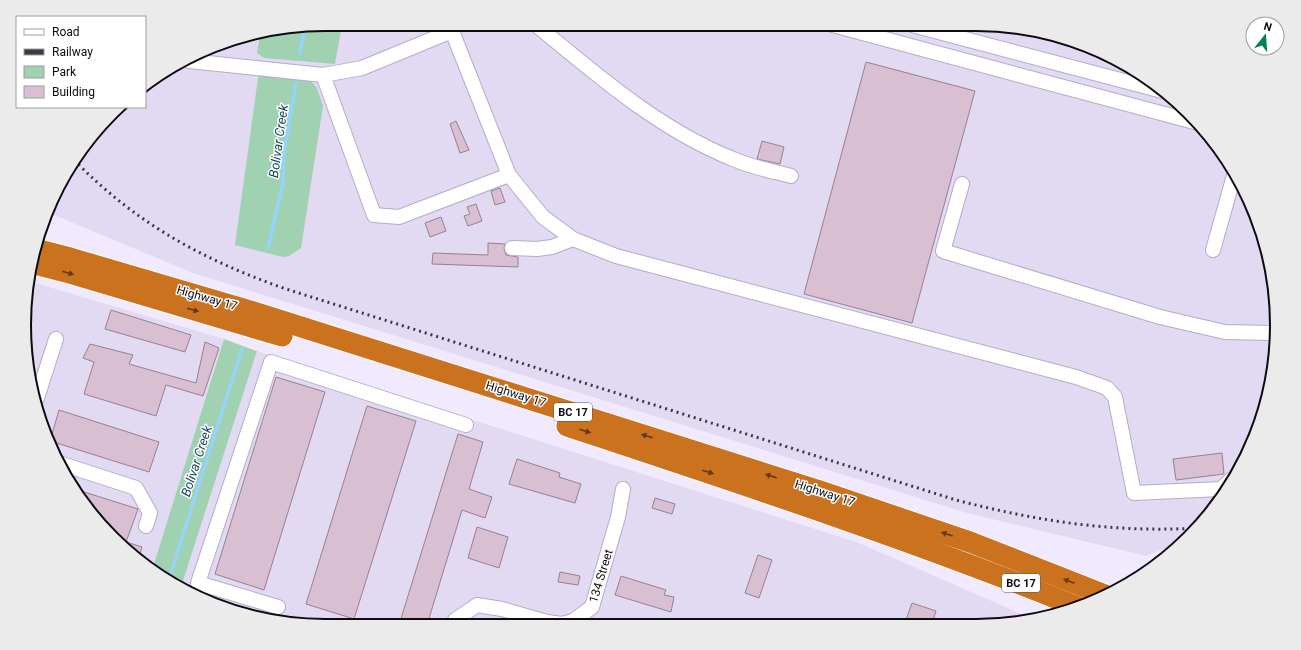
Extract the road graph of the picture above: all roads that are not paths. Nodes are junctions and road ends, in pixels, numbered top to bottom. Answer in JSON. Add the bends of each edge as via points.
{"nodes":[{"id":1,"x":447,"y":31,"type":"edge"},
{"id":2,"x":455,"y":31,"type":"edge"},
{"id":3,"x":544,"y":31,"type":"edge"},
{"id":4,"x":855,"y":31,"type":"edge"},
{"id":5,"x":935,"y":31,"type":"edge"},
{"id":6,"x":958,"y":37,"type":"junction"},
{"id":7,"x":952,"y":57,"type":"junction"},
{"id":8,"x":194,"y":62,"type":"edge"},
{"id":9,"x":323,"y":75,"type":"junction"},
{"id":10,"x":1134,"y":84,"type":"junction"},
{"id":11,"x":1149,"y":88,"type":"edge"},
{"id":12,"x":1128,"y":104,"type":"junction"},
{"id":13,"x":1187,"y":120,"type":"edge"},
{"id":14,"x":509,"y":175,"type":"junction"},
{"id":15,"x":791,"y":176,"type":"dead end"},
{"id":16,"x":1233,"y":181,"type":"edge"},
{"id":17,"x":962,"y":184,"type":"dead end"},
{"id":18,"x":572,"y":239,"type":"junction"},
{"id":19,"x":512,"y":248,"type":"dead end"},
{"id":20,"x":41,"y":250,"type":"edge"},
{"id":21,"x":1213,"y":250,"type":"dead end"},
{"id":22,"x":38,"y":265,"type":"edge"},
{"id":23,"x":1270,"y":333,"type":"edge"},
{"id":24,"x":56,"y":339,"type":"dead end"},
{"id":25,"x":39,"y":392,"type":"edge"},
{"id":26,"x":466,"y":425,"type":"dead end"},
{"id":27,"x":67,"y":465,"type":"edge"},
{"id":28,"x":623,"y":489,"type":"dead end"},
{"id":29,"x":1219,"y":489,"type":"edge"},
{"id":30,"x":146,"y":526,"type":"dead end"},
{"id":31,"x":1099,"y":592,"type":"edge"},
{"id":32,"x":1069,"y":604,"type":"edge"},
{"id":33,"x":278,"y":607,"type":"dead end"},
{"id":34,"x":456,"y":619,"type":"edge"},
{"id":35,"x":538,"y":619,"type":"edge"},
{"id":36,"x":576,"y":619,"type":"edge"}],
"edges":[{"from":1,"to":9,"type":"street","via":[[362,68]]},
{"from":2,"to":14,"type":"street"},
{"from":3,"to":15,"type":"street","via":[[610,85],[684,136],[733,160]]},
{"from":4,"to":7,"type":"street"},
{"from":5,"to":6,"type":"street"},
{"from":6,"to":7,"type":"street"},
{"from":6,"to":10,"type":"street"},
{"from":7,"to":12,"type":"street"},
{"from":8,"to":9,"type":"street"},
{"from":9,"to":14,"type":"street","via":[[374,215],[399,217]]},
{"from":10,"to":11,"type":"street"},
{"from":10,"to":12,"type":"street"},
{"from":12,"to":13,"type":"street"},
{"from":14,"to":18,"type":"street","via":[[543,217]]},
{"from":16,"to":21,"type":"street"},
{"from":17,"to":23,"type":"street","via":[[943,251],[1160,317],[1225,332]]},
{"from":18,"to":19,"type":"street","via":[[552,247]]},
{"from":18,"to":29,"type":"street","via":[[616,256],[1107,388],[1115,397],[1134,493]]},
{"from":31,"to":20,"type":"highway","name":"Highway 17","number":"BC 17","one_way":true,"via":[[970,542],[823,492],[258,313]]},
{"from":22,"to":32,"type":"highway","name":"Highway 17","number":"BC 17","one_way":true,"via":[[254,328],[564,424],[816,508],[963,561]]},
{"from":24,"to":25,"type":"street"},
{"from":26,"to":33,"type":"street","via":[[271,362],[198,583]]},
{"from":27,"to":30,"type":"street","via":[[136,488],[150,513]]},
{"from":28,"to":36,"type":"street","name":"134 Street","via":[[618,517],[592,607]]},
{"from":34,"to":35,"type":"street","name":"134 Street","via":[[477,605],[502,608]]}]}
